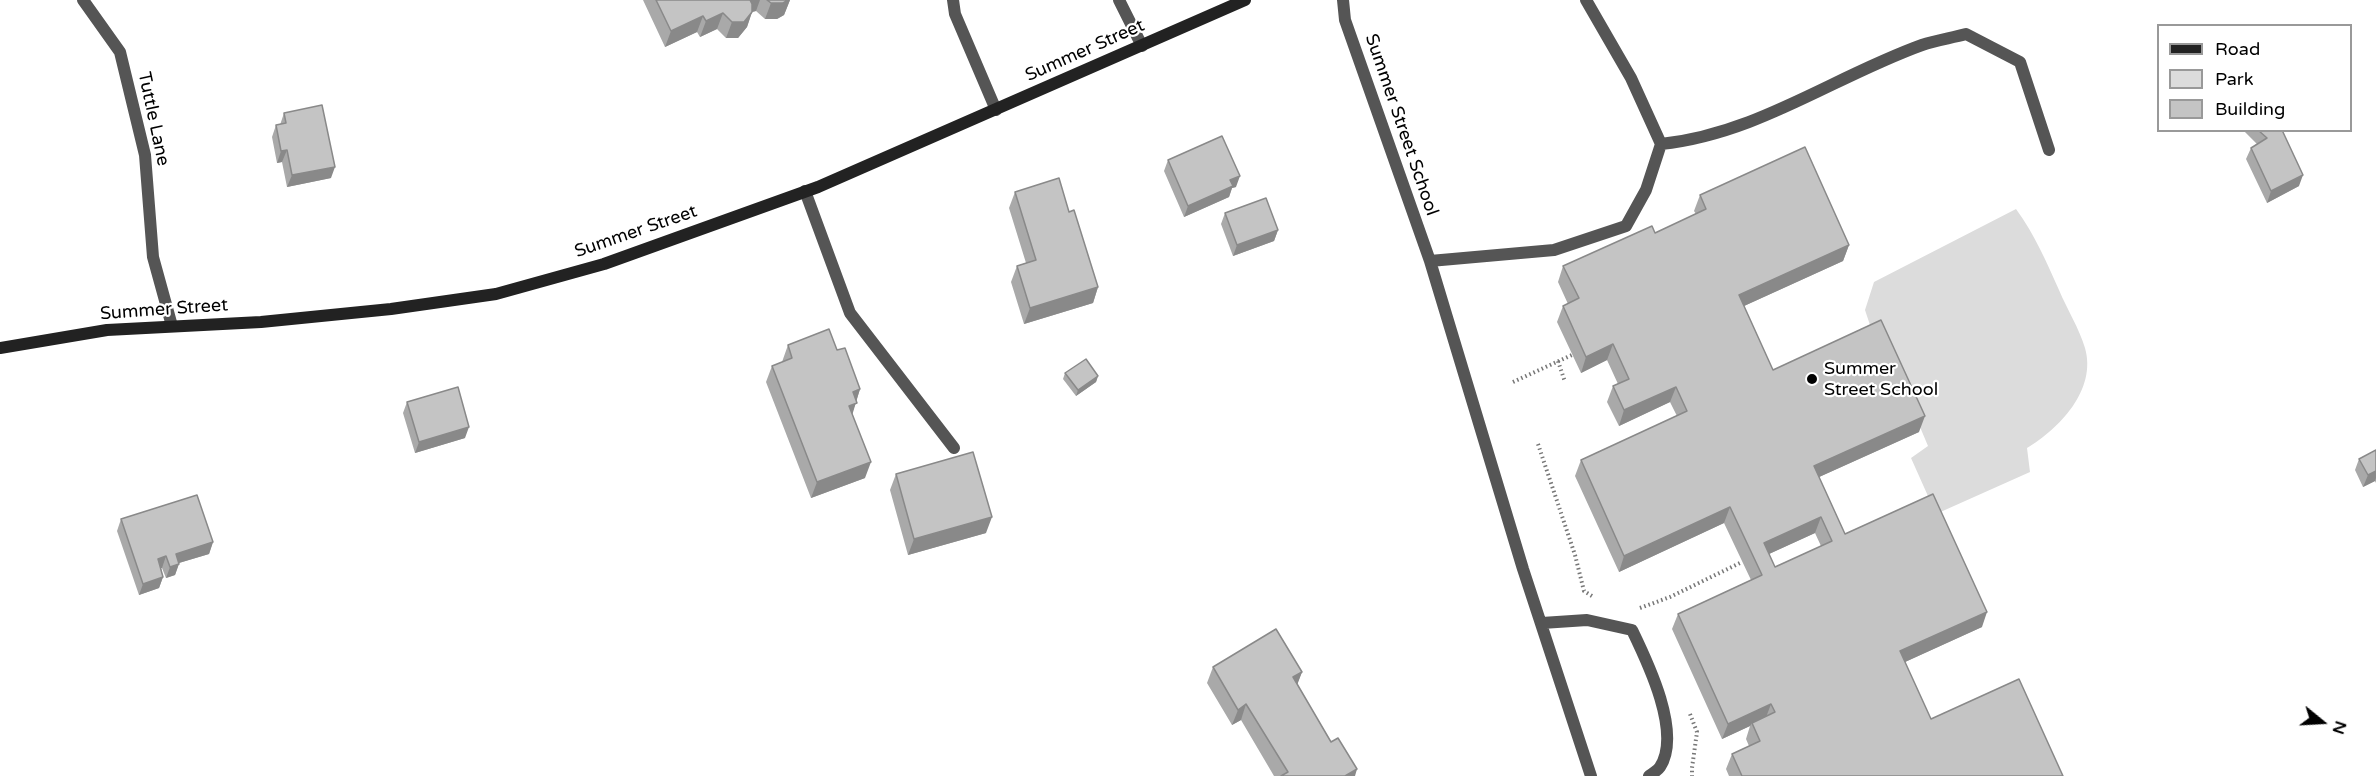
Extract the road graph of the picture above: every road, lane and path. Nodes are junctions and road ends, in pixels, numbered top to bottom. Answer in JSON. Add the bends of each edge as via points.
{"nodes":[{"id":1,"x":83,"y":0,"type":"edge"},
{"id":2,"x":953,"y":0,"type":"edge"},
{"id":3,"x":1119,"y":0,"type":"edge"},
{"id":4,"x":1245,"y":0,"type":"edge"},
{"id":5,"x":1343,"y":0,"type":"edge"},
{"id":6,"x":1586,"y":0,"type":"edge"},
{"id":7,"x":1142,"y":46,"type":"junction"},
{"id":8,"x":996,"y":110,"type":"junction"},
{"id":9,"x":1661,"y":144,"type":"junction"},
{"id":10,"x":2049,"y":150,"type":"dead end"},
{"id":11,"x":805,"y":191,"type":"junction"},
{"id":12,"x":1430,"y":261,"type":"junction"},
{"id":13,"x":172,"y":326,"type":"junction"},
{"id":14,"x":0,"y":348,"type":"edge"},
{"id":15,"x":1572,"y":355,"type":"dead end"},
{"id":16,"x":1558,"y":361,"type":"junction"},
{"id":17,"x":1513,"y":382,"type":"dead end"},
{"id":18,"x":1565,"y":382,"type":"dead end"},
{"id":19,"x":954,"y":448,"type":"dead end"},
{"id":20,"x":1742,"y":562,"type":"dead end"},
{"id":21,"x":1634,"y":610,"type":"dead end"},
{"id":22,"x":1542,"y":623,"type":"junction"},
{"id":23,"x":1591,"y":776,"type":"edge"},
{"id":24,"x":1649,"y":776,"type":"edge"}],
"edges":[{"from":1,"to":13,"type":"street","name":"Tuttle Lane","via":[[120,52],[145,155],[153,257]]},
{"from":2,"to":8,"type":"street"},
{"from":3,"to":7,"type":"street"},
{"from":4,"to":7,"type":"main road","name":"Summer Street"},
{"from":5,"to":12,"type":"street","name":"Summer Street School","via":[[1345,20]]},
{"from":6,"to":9,"type":"street","via":[[1631,78]]},
{"from":7,"to":8,"type":"main road","name":"Summer Street"},
{"from":8,"to":11,"type":"main road","name":"Summer Street"},
{"from":9,"to":10,"type":"street","via":[[1692,141],[1750,123],[1923,44],[1966,34],[2020,62]]},
{"from":9,"to":12,"type":"street","via":[[1646,190],[1626,226],[1554,250]]},
{"from":11,"to":13,"type":"main road","name":"Summer Street","via":[[604,264],[496,294],[368,312]]},
{"from":11,"to":19,"type":"street","via":[[850,313]]},
{"from":12,"to":22,"type":"street","name":"Summer Street School"},
{"from":13,"to":14,"type":"main road","name":"Summer Street","via":[[107,330]]},
{"from":15,"to":16,"type":"path"},
{"from":16,"to":17,"type":"path"},
{"from":16,"to":18,"type":"path"},
{"from":20,"to":21,"type":"path"},
{"from":22,"to":23,"type":"street","name":"Summer Street School"},
{"from":22,"to":24,"type":"street","via":[[1587,620],[1632,630],[1656,680],[1668,740],[1660,768]]}]}
